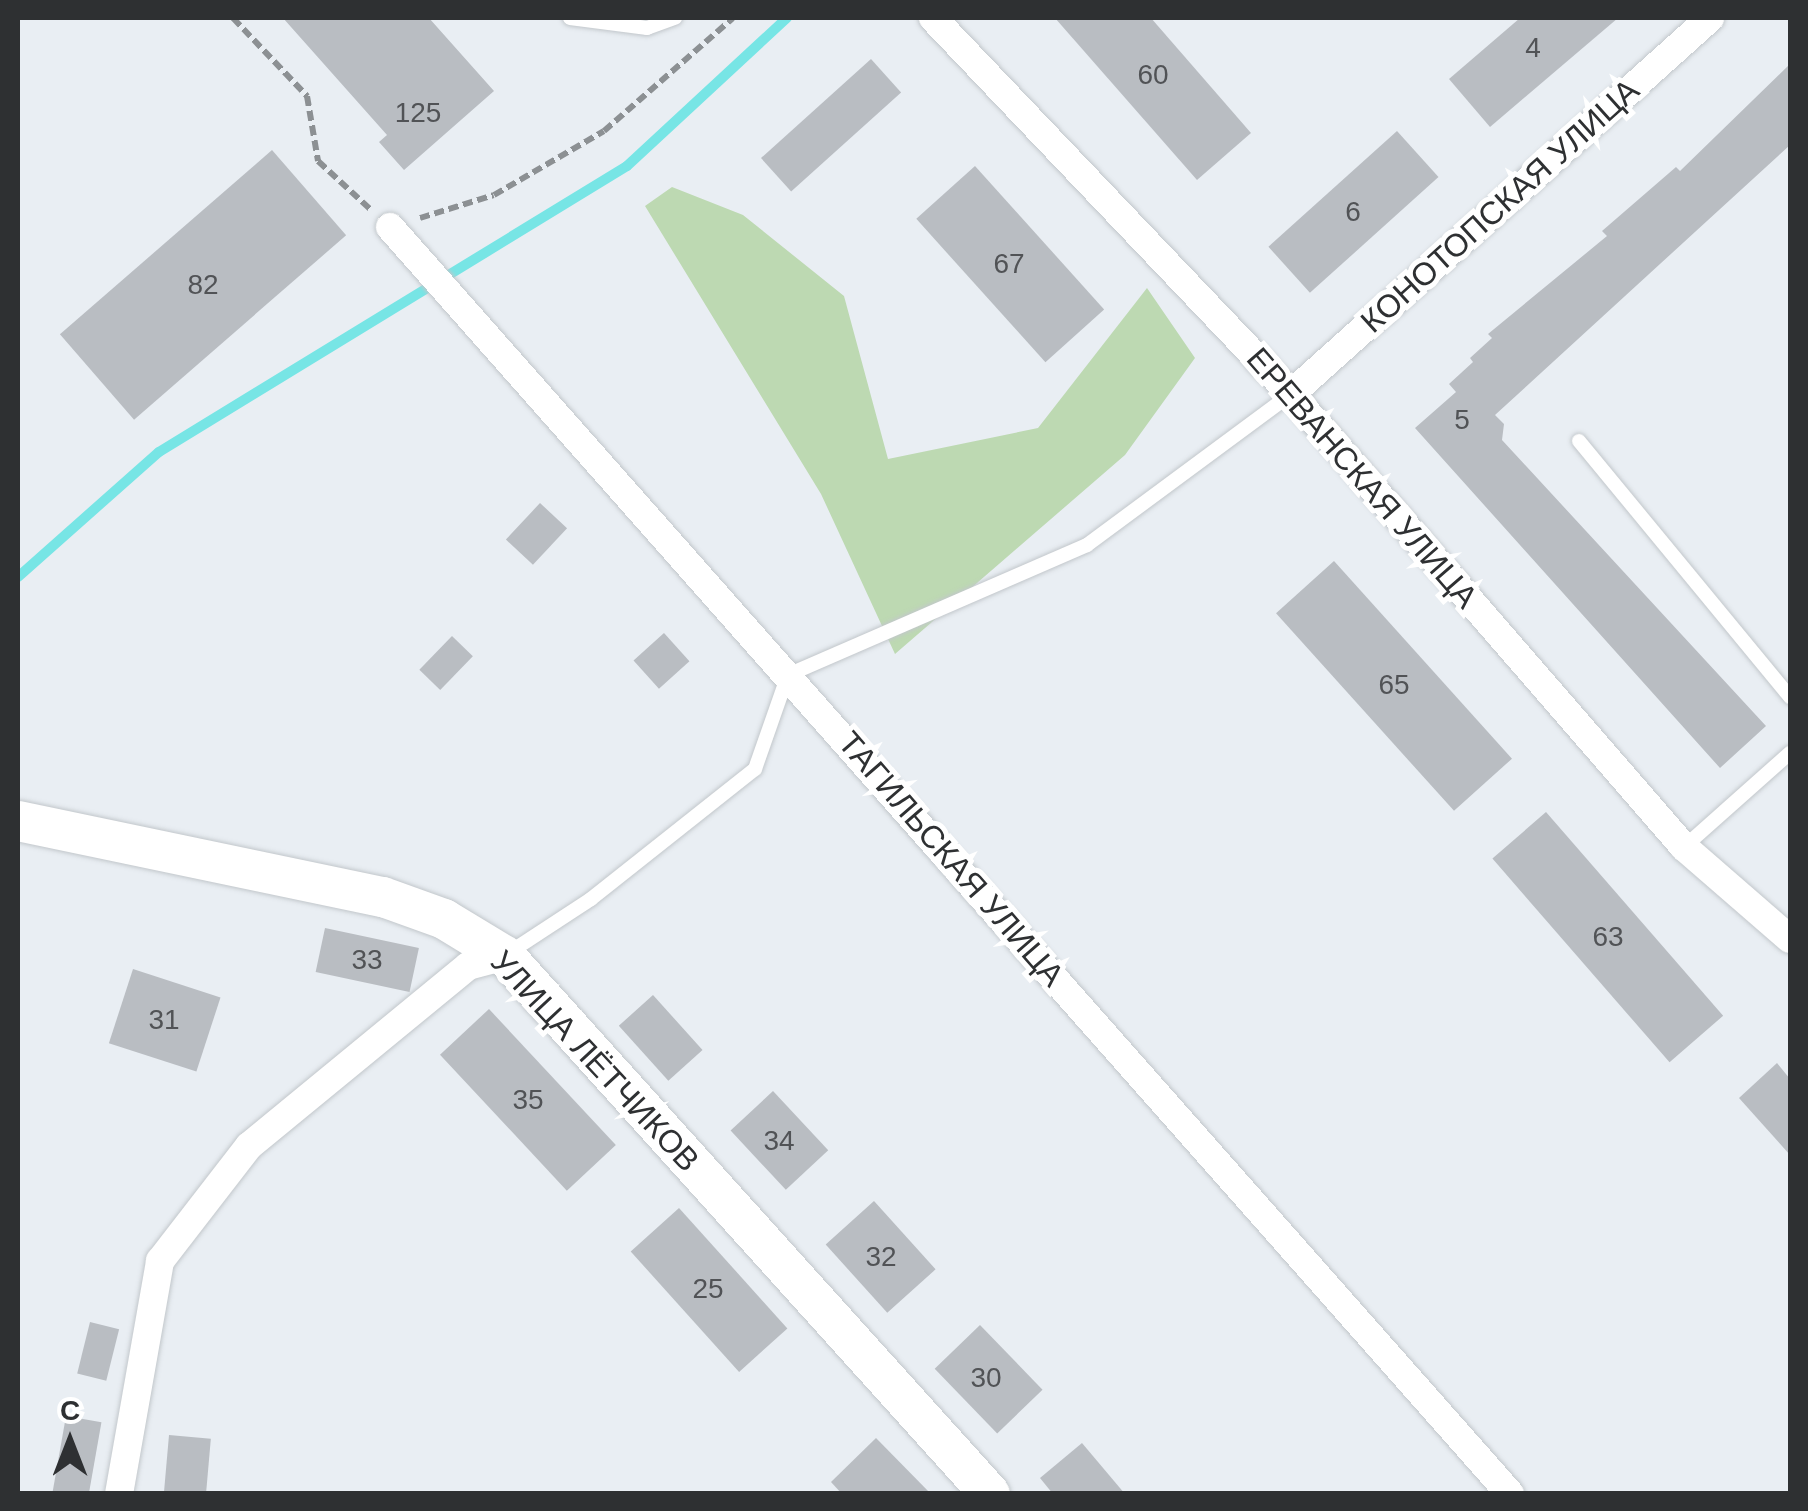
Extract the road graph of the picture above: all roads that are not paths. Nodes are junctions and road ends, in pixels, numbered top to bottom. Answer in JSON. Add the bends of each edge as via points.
{"nodes":[{"id":1,"x":570,"y":18,"type":"edge"},
{"id":2,"x":675,"y":18,"type":"edge"},
{"id":3,"x":933,"y":18,"type":"edge"},
{"id":4,"x":1710,"y":18,"type":"edge"},
{"id":5,"x":390,"y":227,"type":"road end"},
{"id":6,"x":1291,"y":394,"type":"junction"},
{"id":7,"x":1579,"y":441,"type":"dead end"},
{"id":8,"x":788,"y":675,"type":"junction"},
{"id":9,"x":1790,"y":697,"type":"edge"},
{"id":10,"x":1790,"y":752,"type":"edge"},
{"id":11,"x":18,"y":821,"type":"edge"},
{"id":12,"x":1684,"y":846,"type":"junction"},
{"id":13,"x":1790,"y":939,"type":"edge"},
{"id":14,"x":505,"y":956,"type":"junction"},
{"id":15,"x":119,"y":1494,"type":"edge"},
{"id":16,"x":990,"y":1494,"type":"edge"},
{"id":17,"x":1510,"y":1494,"type":"edge"}],
"edges":[{"from":1,"to":2,"type":"lane","via":[[647,28]]},
{"from":3,"to":6,"type":"street","name":"ЕРЕВАНСКАЯ УЛИЦА"},
{"from":4,"to":6,"type":"street","name":"КОНОТОПСКАЯ УЛИЦА"},
{"from":5,"to":8,"type":"street","name":"ТАГИЛЬСКАЯ УЛИЦА"},
{"from":6,"to":8,"type":"lane","via":[[1088,544]]},
{"from":6,"to":12,"type":"street","name":"ЕРЕВАНСКАЯ УЛИЦА"},
{"from":7,"to":9,"type":"lane"},
{"from":8,"to":14,"type":"lane","via":[[755,769],[591,898]]},
{"from":8,"to":17,"type":"street","name":"ТАГИЛЬСКАЯ УЛИЦА"},
{"from":10,"to":12,"type":"lane"},
{"from":11,"to":14,"type":"main road","name":"УЛИЦА ЛЁТЧИКОВ","via":[[383,897],[444,920]]},
{"from":12,"to":13,"type":"street","name":"ЕРЕВАНСКАЯ УЛИЦА"},
{"from":14,"to":15,"type":"street","via":[[468,966],[249,1146],[160,1260]]},
{"from":14,"to":16,"type":"main road","name":"УЛИЦА ЛЁТЧИКОВ"}]}
